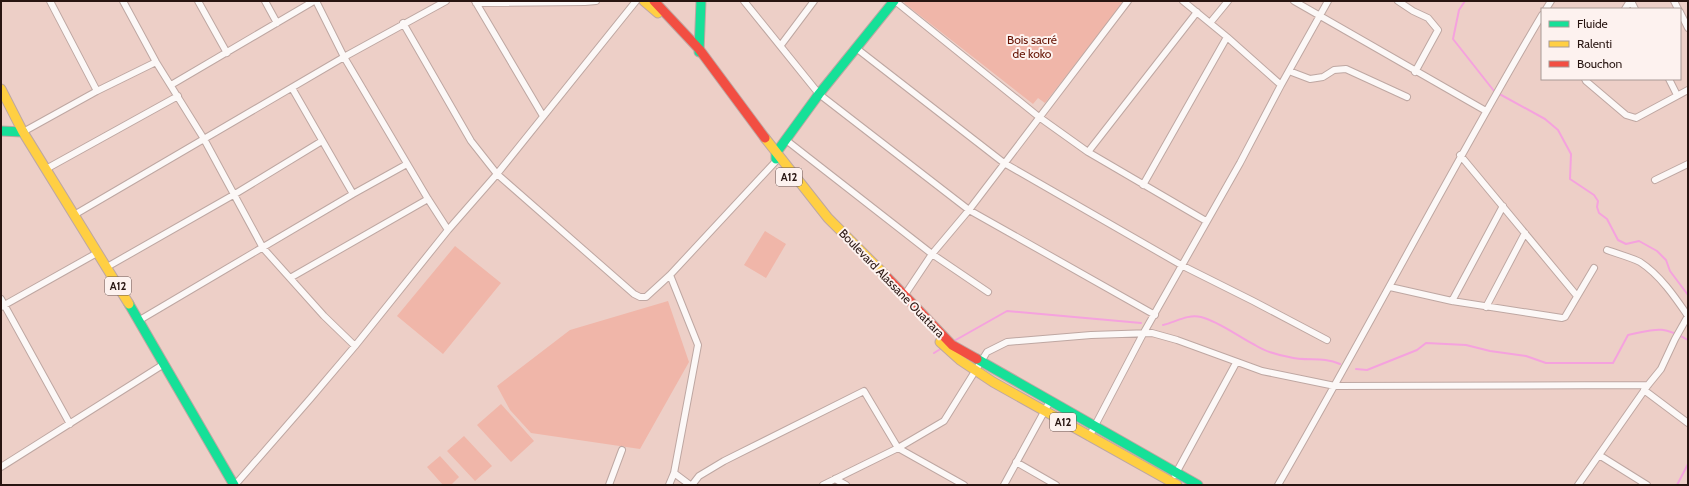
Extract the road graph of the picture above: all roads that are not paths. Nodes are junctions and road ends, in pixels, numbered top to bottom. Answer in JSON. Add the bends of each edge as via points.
{"nodes":[{"id":1,"x":50,"y":1,"type":"edge"},
{"id":2,"x":123,"y":1,"type":"edge"},
{"id":3,"x":198,"y":1,"type":"edge"},
{"id":4,"x":265,"y":1,"type":"edge"},
{"id":5,"x":315,"y":1,"type":"edge"},
{"id":6,"x":446,"y":1,"type":"edge"},
{"id":7,"x":596,"y":1,"type":"edge"},
{"id":8,"x":636,"y":1,"type":"edge"},
{"id":9,"x":644,"y":1,"type":"edge"},
{"id":10,"x":654,"y":1,"type":"edge"},
{"id":11,"x":701,"y":1,"type":"edge"},
{"id":12,"x":744,"y":1,"type":"edge"},
{"id":13,"x":814,"y":1,"type":"edge"},
{"id":14,"x":894,"y":1,"type":"edge"},
{"id":15,"x":1128,"y":1,"type":"edge"},
{"id":16,"x":1183,"y":1,"type":"edge"},
{"id":17,"x":1228,"y":1,"type":"edge"},
{"id":18,"x":1294,"y":1,"type":"edge"},
{"id":19,"x":1328,"y":1,"type":"edge"},
{"id":20,"x":1398,"y":1,"type":"edge"},
{"id":21,"x":476,"y":2,"type":"edge"},
{"id":22,"x":1196,"y":12,"type":"junction"},
{"id":23,"x":1320,"y":16,"type":"junction"},
{"id":24,"x":1541,"y":17,"type":"edge"},
{"id":25,"x":1684,"y":19,"type":"edge"},
{"id":26,"x":277,"y":23,"type":"junction"},
{"id":27,"x":403,"y":23,"type":"junction"},
{"id":28,"x":1210,"y":23,"type":"junction"},
{"id":29,"x":1688,"y":28,"type":"edge"},
{"id":30,"x":1227,"y":37,"type":"junction"},
{"id":31,"x":780,"y":45,"type":"junction"},
{"id":32,"x":856,"y":48,"type":"junction"},
{"id":33,"x":699,"y":49,"type":"junction"},
{"id":34,"x":227,"y":53,"type":"junction"},
{"id":35,"x":344,"y":57,"type":"junction"},
{"id":36,"x":698,"y":58,"type":"junction"},
{"id":37,"x":156,"y":62,"type":"junction"},
{"id":38,"x":1288,"y":71,"type":"junction"},
{"id":39,"x":1416,"y":72,"type":"junction"},
{"id":40,"x":1586,"y":80,"type":"edge"},
{"id":41,"x":1670,"y":80,"type":"edge"},
{"id":42,"x":171,"y":85,"type":"junction"},
{"id":43,"x":1281,"y":85,"type":"junction"},
{"id":44,"x":1,"y":88,"type":"edge"},
{"id":45,"x":292,"y":88,"type":"junction"},
{"id":46,"x":1688,"y":90,"type":"edge"},
{"id":47,"x":97,"y":91,"type":"junction"},
{"id":48,"x":820,"y":94,"type":"junction"},
{"id":49,"x":1677,"y":95,"type":"junction"},
{"id":50,"x":178,"y":96,"type":"junction"},
{"id":51,"x":1407,"y":97,"type":"dead end"},
{"id":52,"x":1486,"y":111,"type":"junction"},
{"id":53,"x":543,"y":116,"type":"junction"},
{"id":54,"x":1039,"y":117,"type":"junction"},
{"id":55,"x":1,"y":130,"type":"edge"},
{"id":56,"x":23,"y":132,"type":"junction"},
{"id":57,"x":204,"y":139,"type":"junction"},
{"id":58,"x":786,"y":140,"type":"junction"},
{"id":59,"x":322,"y":141,"type":"junction"},
{"id":60,"x":1088,"y":152,"type":"junction"},
{"id":61,"x":1460,"y":156,"type":"junction"},
{"id":62,"x":776,"y":157,"type":"junction"},
{"id":63,"x":1004,"y":163,"type":"junction"},
{"id":64,"x":407,"y":164,"type":"junction"},
{"id":65,"x":1688,"y":164,"type":"edge"},
{"id":66,"x":46,"y":169,"type":"junction"},
{"id":67,"x":497,"y":174,"type":"junction"},
{"id":68,"x":1655,"y":180,"type":"dead end"},
{"id":69,"x":1143,"y":185,"type":"junction"},
{"id":70,"x":235,"y":194,"type":"junction"},
{"id":71,"x":353,"y":194,"type":"junction"},
{"id":72,"x":428,"y":199,"type":"junction"},
{"id":73,"x":1503,"y":206,"type":"junction"},
{"id":74,"x":969,"y":210,"type":"junction"},
{"id":75,"x":74,"y":215,"type":"junction"},
{"id":76,"x":1206,"y":221,"type":"junction"},
{"id":77,"x":448,"y":230,"type":"junction"},
{"id":78,"x":1524,"y":233,"type":"junction"},
{"id":79,"x":264,"y":248,"type":"junction"},
{"id":80,"x":1607,"y":250,"type":"dead end"},
{"id":81,"x":97,"y":253,"type":"junction"},
{"id":82,"x":932,"y":254,"type":"junction"},
{"id":83,"x":1183,"y":266,"type":"junction"},
{"id":84,"x":107,"y":267,"type":"junction"},
{"id":85,"x":1594,"y":268,"type":"dead end"},
{"id":86,"x":670,"y":275,"type":"junction"},
{"id":87,"x":290,"y":278,"type":"junction"},
{"id":88,"x":1390,"y":286,"type":"junction"},
{"id":89,"x":988,"y":292,"type":"dead end"},
{"id":90,"x":1577,"y":296,"type":"junction"},
{"id":91,"x":904,"y":298,"type":"junction"},
{"id":92,"x":1,"y":299,"type":"edge"},
{"id":93,"x":1452,"y":301,"type":"junction"},
{"id":94,"x":3,"y":306,"type":"edge"},
{"id":95,"x":1486,"y":307,"type":"junction"},
{"id":96,"x":1155,"y":315,"type":"junction"},
{"id":97,"x":1688,"y":316,"type":"edge"},
{"id":98,"x":138,"y":321,"type":"junction"},
{"id":99,"x":1143,"y":334,"type":"junction"},
{"id":100,"x":1327,"y":340,"type":"dead end"},
{"id":101,"x":945,"y":343,"type":"junction"},
{"id":102,"x":355,"y":346,"type":"junction"},
{"id":103,"x":981,"y":362,"type":"junction"},
{"id":104,"x":1236,"y":363,"type":"junction"},
{"id":105,"x":164,"y":364,"type":"junction"},
{"id":106,"x":976,"y":372,"type":"junction"},
{"id":107,"x":1335,"y":386,"type":"junction"},
{"id":108,"x":1646,"y":388,"type":"junction"},
{"id":109,"x":1050,"y":401,"type":"junction"},
{"id":110,"x":1044,"y":411,"type":"junction"},
{"id":111,"x":1688,"y":423,"type":"edge"},
{"id":112,"x":70,"y":424,"type":"junction"},
{"id":113,"x":1095,"y":426,"type":"junction"},
{"id":114,"x":1089,"y":437,"type":"junction"},
{"id":115,"x":898,"y":448,"type":"junction"},
{"id":116,"x":622,"y":450,"type":"dead end"},
{"id":117,"x":1598,"y":455,"type":"junction"},
{"id":118,"x":1016,"y":462,"type":"junction"},
{"id":119,"x":1,"y":467,"type":"edge"},
{"id":120,"x":674,"y":473,"type":"junction"},
{"id":121,"x":1177,"y":473,"type":"junction"},
{"id":122,"x":835,"y":479,"type":"junction"},
{"id":123,"x":1174,"y":483,"type":"edge"},
{"id":124,"x":234,"y":485,"type":"edge"},
{"id":125,"x":609,"y":485,"type":"edge"},
{"id":126,"x":669,"y":485,"type":"edge"},
{"id":127,"x":691,"y":485,"type":"edge"},
{"id":128,"x":823,"y":485,"type":"edge"},
{"id":129,"x":846,"y":485,"type":"edge"},
{"id":130,"x":964,"y":485,"type":"edge"},
{"id":131,"x":1004,"y":485,"type":"edge"},
{"id":132,"x":1056,"y":485,"type":"edge"},
{"id":133,"x":1198,"y":485,"type":"edge"},
{"id":134,"x":1278,"y":485,"type":"edge"},
{"id":135,"x":1578,"y":485,"type":"edge"},
{"id":136,"x":1647,"y":485,"type":"edge"}],
"edges":[{"from":1,"to":47,"type":"street"},
{"from":2,"to":37,"type":"street"},
{"from":3,"to":34,"type":"street"},
{"from":4,"to":26,"type":"street"},
{"from":5,"to":26,"type":"street"},
{"from":5,"to":35,"type":"street"},
{"from":6,"to":27,"type":"street"},
{"from":7,"to":21,"type":"street"},
{"from":8,"to":53,"type":"street"},
{"from":9,"to":36,"type":"main road","name":"Boulevard Alassane Ouattara","number":"A12","via":[[669,24]]},
{"from":10,"to":33,"type":"main road","name":"Boulevard Alassane Ouattara","number":"A12"},
{"from":11,"to":33,"type":"main road"},
{"from":12,"to":31,"type":"street"},
{"from":13,"to":31,"type":"street"},
{"from":14,"to":32,"type":"main road"},
{"from":14,"to":54,"type":"street"},
{"from":15,"to":54,"type":"street"},
{"from":16,"to":22,"type":"street"},
{"from":17,"to":28,"type":"street"},
{"from":18,"to":23,"type":"street"},
{"from":19,"to":23,"type":"street"},
{"from":20,"to":39,"type":"street","via":[[1413,12],[1428,18],[1438,30]]},
{"from":21,"to":53,"type":"street"},
{"from":22,"to":28,"type":"street"},
{"from":22,"to":60,"type":"street"},
{"from":23,"to":38,"type":"street"},
{"from":23,"to":39,"type":"street"},
{"from":24,"to":52,"type":"street"},
{"from":25,"to":29,"type":"street"},
{"from":26,"to":34,"type":"street"},
{"from":27,"to":35,"type":"street"},
{"from":27,"to":67,"type":"street","via":[[472,141]]},
{"from":28,"to":30,"type":"street"},
{"from":30,"to":43,"type":"street"},
{"from":30,"to":69,"type":"street"},
{"from":31,"to":48,"type":"street"},
{"from":32,"to":48,"type":"main road"},
{"from":32,"to":63,"type":"street"},
{"from":33,"to":36,"type":"main road"},
{"from":33,"to":62,"type":"main road","name":"Boulevard Alassane Ouattara","number":"A12"},
{"from":34,"to":42,"type":"street"},
{"from":35,"to":45,"type":"street"},
{"from":35,"to":64,"type":"street"},
{"from":36,"to":62,"type":"main road","name":"Boulevard Alassane Ouattara","number":"A12"},
{"from":37,"to":42,"type":"street"},
{"from":37,"to":47,"type":"street"},
{"from":38,"to":43,"type":"street"},
{"from":38,"to":51,"type":"street","via":[[1310,78],[1323,77],[1334,70],[1346,69]]},
{"from":39,"to":52,"type":"street"},
{"from":40,"to":49,"type":"street","via":[[1632,118]]},
{"from":41,"to":49,"type":"street"},
{"from":42,"to":50,"type":"street"},
{"from":43,"to":76,"type":"street"},
{"from":44,"to":56,"type":"main road","number":"A12"},
{"from":45,"to":57,"type":"street"},
{"from":45,"to":59,"type":"street"},
{"from":46,"to":49,"type":"street"},
{"from":47,"to":56,"type":"street"},
{"from":48,"to":58,"type":"main road"},
{"from":48,"to":74,"type":"street"},
{"from":50,"to":57,"type":"street"},
{"from":50,"to":66,"type":"street"},
{"from":52,"to":61,"type":"street"},
{"from":53,"to":67,"type":"street"},
{"from":54,"to":60,"type":"street"},
{"from":54,"to":63,"type":"street"},
{"from":55,"to":56,"type":"main road"},
{"from":56,"to":66,"type":"main road","number":"A12"},
{"from":57,"to":70,"type":"street"},
{"from":57,"to":75,"type":"street"},
{"from":58,"to":62,"type":"main road"},
{"from":58,"to":82,"type":"street"},
{"from":59,"to":70,"type":"street"},
{"from":59,"to":71,"type":"street"},
{"from":60,"to":69,"type":"street"},
{"from":61,"to":73,"type":"street"},
{"from":61,"to":88,"type":"street"},
{"from":62,"to":86,"type":"street"},
{"from":62,"to":91,"type":"main road","name":"Boulevard Alassane Ouattara","number":"A12","via":[[828,218]]},
{"from":63,"to":74,"type":"street"},
{"from":63,"to":83,"type":"street"},
{"from":64,"to":71,"type":"street"},
{"from":64,"to":72,"type":"street"},
{"from":65,"to":68,"type":"street"},
{"from":66,"to":75,"type":"main road","number":"A12"},
{"from":67,"to":77,"type":"street"},
{"from":67,"to":86,"type":"street","via":[[634,294],[646,296]]},
{"from":69,"to":76,"type":"street"},
{"from":70,"to":79,"type":"street"},
{"from":70,"to":84,"type":"street"},
{"from":71,"to":79,"type":"street"},
{"from":72,"to":77,"type":"street"},
{"from":72,"to":87,"type":"street"},
{"from":73,"to":78,"type":"street"},
{"from":73,"to":93,"type":"street"},
{"from":74,"to":82,"type":"street"},
{"from":74,"to":96,"type":"street"},
{"from":75,"to":81,"type":"main road","number":"A12"},
{"from":76,"to":83,"type":"street"},
{"from":77,"to":102,"type":"street"},
{"from":78,"to":90,"type":"street"},
{"from":78,"to":95,"type":"street"},
{"from":79,"to":87,"type":"street"},
{"from":79,"to":98,"type":"street"},
{"from":80,"to":97,"type":"street","via":[[1640,262],[1673,294]]},
{"from":81,"to":84,"type":"main road","number":"A12"},
{"from":81,"to":94,"type":"street"},
{"from":82,"to":89,"type":"street"},
{"from":82,"to":91,"type":"street"},
{"from":83,"to":96,"type":"street"},
{"from":83,"to":100,"type":"street"},
{"from":84,"to":98,"type":"main road","number":"A12"},
{"from":85,"to":90,"type":"street"},
{"from":86,"to":120,"type":"street","via":[[698,345]]},
{"from":87,"to":102,"type":"street"},
{"from":88,"to":93,"type":"street"},
{"from":88,"to":107,"type":"street"},
{"from":90,"to":95,"type":"street","via":[[1562,318]]},
{"from":91,"to":101,"type":"main road","name":"Boulevard Alassane Ouattara","number":"A12"},
{"from":92,"to":94,"type":"street"},
{"from":93,"to":95,"type":"street"},
{"from":94,"to":112,"type":"street"},
{"from":96,"to":99,"type":"street"},
{"from":97,"to":108,"type":"street","via":[[1662,369]]},
{"from":98,"to":105,"type":"main road","number":"A12"},
{"from":99,"to":103,"type":"street","via":[[1091,335],[1007,342],[987,352]]},
{"from":99,"to":104,"type":"street","via":[[1152,333],[1177,340]]},
{"from":99,"to":113,"type":"street"},
{"from":101,"to":103,"type":"main road","name":"Boulevard Alassane Ouattara","number":"A12"},
{"from":101,"to":106,"type":"main road","name":"Boulevard Alassane Ouattara","number":"A12","via":[[951,354]]},
{"from":102,"to":124,"type":"street"},
{"from":103,"to":106,"type":"street"},
{"from":103,"to":109,"type":"main road","name":"Boulevard Alassane Ouattara","number":"A12"},
{"from":104,"to":107,"type":"street"},
{"from":104,"to":121,"type":"street"},
{"from":105,"to":112,"type":"street"},
{"from":105,"to":124,"type":"main road","number":"A12"},
{"from":106,"to":110,"type":"main road","name":"Boulevard Alassane Ouattara","number":"A12"},
{"from":106,"to":115,"type":"street","via":[[944,421]]},
{"from":107,"to":108,"type":"street"},
{"from":107,"to":134,"type":"street"},
{"from":108,"to":111,"type":"street"},
{"from":108,"to":117,"type":"street"},
{"from":109,"to":110,"type":"street"},
{"from":109,"to":113,"type":"main road","name":"Boulevard Alassane Ouattara","number":"A12"},
{"from":110,"to":114,"type":"main road","name":"Boulevard Alassane Ouattara","number":"A12"},
{"from":110,"to":118,"type":"street"},
{"from":112,"to":119,"type":"street"},
{"from":113,"to":114,"type":"street"},
{"from":113,"to":121,"type":"main road","name":"Boulevard Alassane Ouattara","number":"A12"},
{"from":114,"to":123,"type":"main road","name":"Boulevard Alassane Ouattara","number":"A12"},
{"from":115,"to":122,"type":"street"},
{"from":115,"to":127,"type":"street","via":[[864,390],[724,461],[699,476]]},
{"from":115,"to":130,"type":"street"},
{"from":116,"to":125,"type":"street"},
{"from":117,"to":135,"type":"street"},
{"from":117,"to":136,"type":"street"},
{"from":118,"to":131,"type":"street"},
{"from":118,"to":132,"type":"street"},
{"from":120,"to":126,"type":"street"},
{"from":120,"to":127,"type":"street"},
{"from":121,"to":123,"type":"street"},
{"from":121,"to":133,"type":"main road","name":"Boulevard Alassane Ouattara","number":"A12"},
{"from":122,"to":128,"type":"street"},
{"from":122,"to":129,"type":"street"}]}
